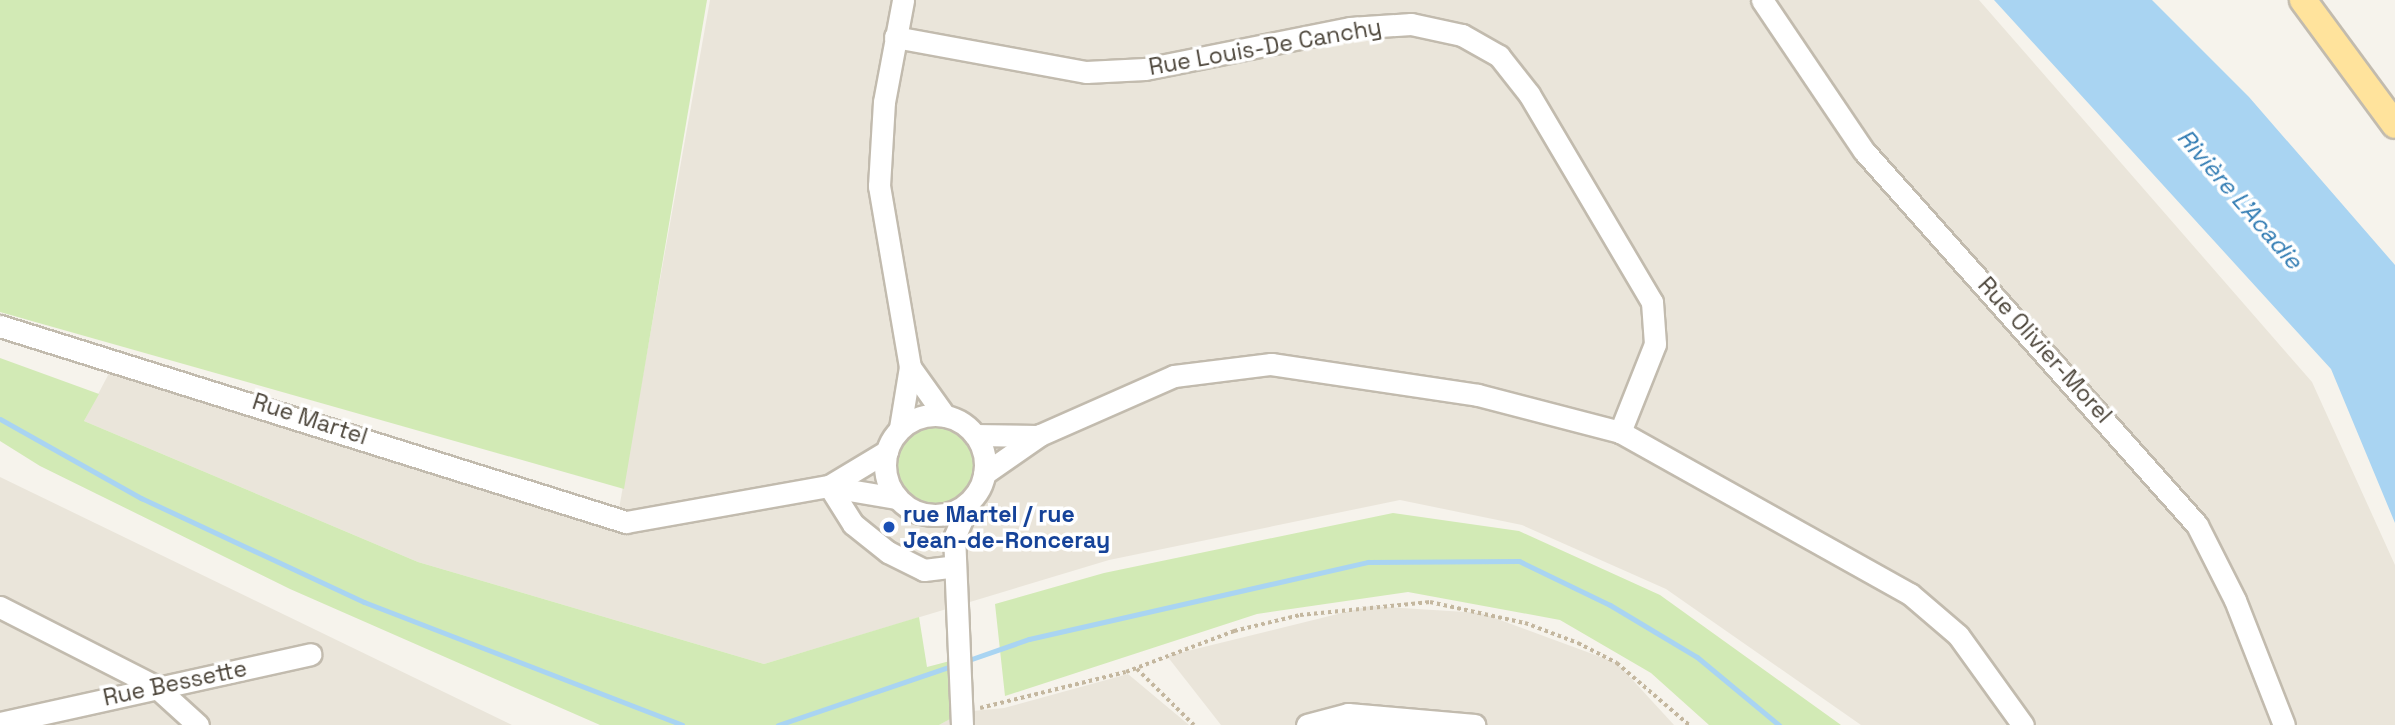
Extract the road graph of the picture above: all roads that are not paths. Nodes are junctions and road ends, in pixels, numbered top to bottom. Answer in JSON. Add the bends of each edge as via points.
{"nodes":[{"id":1,"x":902,"y":0,"type":"edge"},
{"id":2,"x":1762,"y":0,"type":"edge"},
{"id":3,"x":2303,"y":0,"type":"edge"},
{"id":4,"x":895,"y":37,"type":"junction"},
{"id":5,"x":2395,"y":125,"type":"edge"},
{"id":6,"x":0,"y":326,"type":"edge"},
{"id":7,"x":910,"y":367,"type":"junction"},
{"id":8,"x":945,"y":416,"type":"junction"},
{"id":9,"x":900,"y":428,"type":"junction"},
{"id":10,"x":1620,"y":432,"type":"junction"},
{"id":11,"x":975,"y":435,"type":"junction"},
{"id":12,"x":1040,"y":435,"type":"junction"},
{"id":13,"x":887,"y":451,"type":"junction"},
{"id":14,"x":984,"y":474,"type":"junction"},
{"id":15,"x":828,"y":486,"type":"junction"},
{"id":16,"x":897,"y":498,"type":"junction"},
{"id":17,"x":969,"y":503,"type":"junction"},
{"id":18,"x":919,"y":514,"type":"junction"},
{"id":19,"x":955,"y":566,"type":"junction"},
{"id":20,"x":0,"y":607,"type":"edge"},
{"id":21,"x":310,"y":654,"type":"dead end"},
{"id":22,"x":155,"y":686,"type":"junction"},
{"id":23,"x":962,"y":718,"type":"edge"},
{"id":24,"x":0,"y":723,"type":"edge"},
{"id":25,"x":2282,"y":724,"type":"edge"},
{"id":26,"x":198,"y":725,"type":"edge"},
{"id":27,"x":1307,"y":725,"type":"edge"},
{"id":28,"x":1475,"y":725,"type":"edge"},
{"id":29,"x":2023,"y":725,"type":"edge"}],
"edges":[{"from":1,"to":4,"type":"street"},
{"from":2,"to":25,"type":"street","name":"Rue Olivier-Morel","via":[[1864,150],[2185,508],[2231,591]]},
{"from":3,"to":5,"type":"main road"},
{"from":4,"to":7,"type":"street","via":[[879,186]]},
{"from":4,"to":10,"type":"street","name":"Rue Louis-De Canchy","via":[[1086,72],[1145,69],[1350,28],[1410,24],[1462,35],[1499,55],[1529,94],[1652,302],[1655,344]]},
{"from":6,"to":15,"type":"street","name":"Rue Martel","via":[[617,520],[658,521]]},
{"from":7,"to":8,"type":"street"},
{"from":7,"to":9,"type":"street"},
{"from":8,"to":9,"type":"street","via":[[922,416]]},
{"from":8,"to":11,"type":"street"},
{"from":9,"to":13,"type":"street"},
{"from":10,"to":12,"type":"street","via":[[1464,392],[1271,364],[1174,376]]},
{"from":10,"to":29,"type":"street","via":[[1910,594],[1958,635]]},
{"from":11,"to":12,"type":"street"},
{"from":11,"to":14,"type":"street"},
{"from":12,"to":14,"type":"street"},
{"from":13,"to":15,"type":"street"},
{"from":13,"to":16,"type":"street","via":[[886,476]]},
{"from":14,"to":17,"type":"street"},
{"from":15,"to":16,"type":"street"},
{"from":15,"to":19,"type":"street","via":[[853,524],[888,552],[925,570]]},
{"from":16,"to":18,"type":"street"},
{"from":17,"to":18,"type":"street","via":[[940,516]]},
{"from":17,"to":19,"type":"street","via":[[956,528]]},
{"from":18,"to":19,"type":"street"},
{"from":19,"to":23,"type":"street"},
{"from":20,"to":22,"type":"street"},
{"from":21,"to":22,"type":"street","name":"Rue Bessette"},
{"from":22,"to":24,"type":"street","name":"Rue Bessette"},
{"from":22,"to":26,"type":"street"},
{"from":27,"to":28,"type":"street","via":[[1348,714]]}]}
